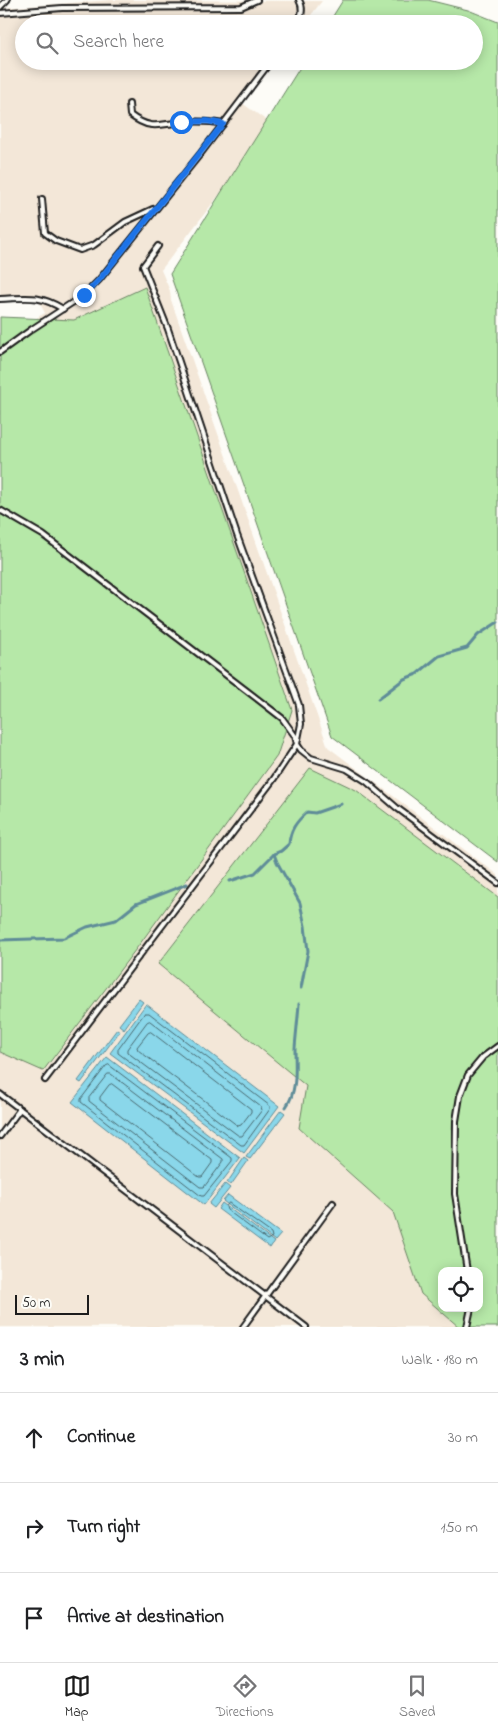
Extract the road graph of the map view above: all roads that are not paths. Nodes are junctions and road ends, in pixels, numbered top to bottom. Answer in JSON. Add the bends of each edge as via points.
{"nodes":[{"id":1,"x":6,"y":0,"type":"edge"},
{"id":2,"x":257,"y":0,"type":"edge"},
{"id":3,"x":299,"y":0,"type":"edge"},
{"id":4,"x":0,"y":7,"type":"edge"},
{"id":5,"x":0,"y":13,"type":"edge"},
{"id":6,"x":303,"y":15,"type":"edge"},
{"id":7,"x":264,"y":70,"type":"edge"},
{"id":8,"x":129,"y":104,"type":"dead end"},
{"id":9,"x":223,"y":124,"type":"junction"},
{"id":10,"x":42,"y":198,"type":"dead end"},
{"id":11,"x":155,"y":208,"type":"junction"},
{"id":12,"x":158,"y":246,"type":"dead end"},
{"id":13,"x":0,"y":299,"type":"edge"},
{"id":14,"x":63,"y":309,"type":"junction"},
{"id":15,"x":0,"y":352,"type":"edge"},
{"id":16,"x":0,"y":510,"type":"edge"},
{"id":17,"x":297,"y":744,"type":"junction"},
{"id":18,"x":498,"y":883,"type":"edge"},
{"id":19,"x":498,"y":1046,"type":"edge"},
{"id":20,"x":45,"y":1080,"type":"dead end"},
{"id":21,"x":0,"y":1094,"type":"edge"},
{"id":22,"x":20,"y":1109,"type":"junction"},
{"id":23,"x":0,"y":1136,"type":"edge"},
{"id":24,"x":333,"y":1204,"type":"dead end"},
{"id":25,"x":466,"y":1267,"type":"edge"},
{"id":26,"x":265,"y":1297,"type":"junction"},
{"id":27,"x":470,"y":1312,"type":"edge"},
{"id":28,"x":242,"y":1327,"type":"edge"},
{"id":29,"x":306,"y":1327,"type":"edge"},
{"id":30,"x":467,"y":1327,"type":"edge"}],
"edges":[{"from":1,"to":4,"type":"lane"},
{"from":2,"to":5,"type":"lane","via":[[241,7],[62,8]]},
{"from":3,"to":6,"type":"lane"},
{"from":7,"to":9,"type":"lane"},
{"from":8,"to":9,"type":"lane","via":[[130,115],[139,122],[158,127],[181,122]]},
{"from":9,"to":11,"type":"lane"},
{"from":10,"to":11,"type":"lane","via":[[45,233],[80,250]]},
{"from":11,"to":14,"type":"lane","via":[[99,280]]},
{"from":12,"to":17,"type":"lane","via":[[143,266],[299,705],[301,724]]},
{"from":13,"to":14,"type":"lane","via":[[40,298]]},
{"from":14,"to":15,"type":"lane"},
{"from":16,"to":17,"type":"lane","via":[[43,535],[282,718]]},
{"from":17,"to":18,"type":"lane","via":[[311,758],[347,769],[366,781]]},
{"from":17,"to":20,"type":"lane"},
{"from":19,"to":25,"type":"lane","via":[[483,1057],[468,1075],[456,1121],[454,1194]]},
{"from":21,"to":22,"type":"lane"},
{"from":22,"to":23,"type":"lane"},
{"from":22,"to":26,"type":"lane"},
{"from":24,"to":26,"type":"lane"},
{"from":26,"to":28,"type":"lane"},
{"from":26,"to":29,"type":"lane"},
{"from":27,"to":30,"type":"lane"}]}
